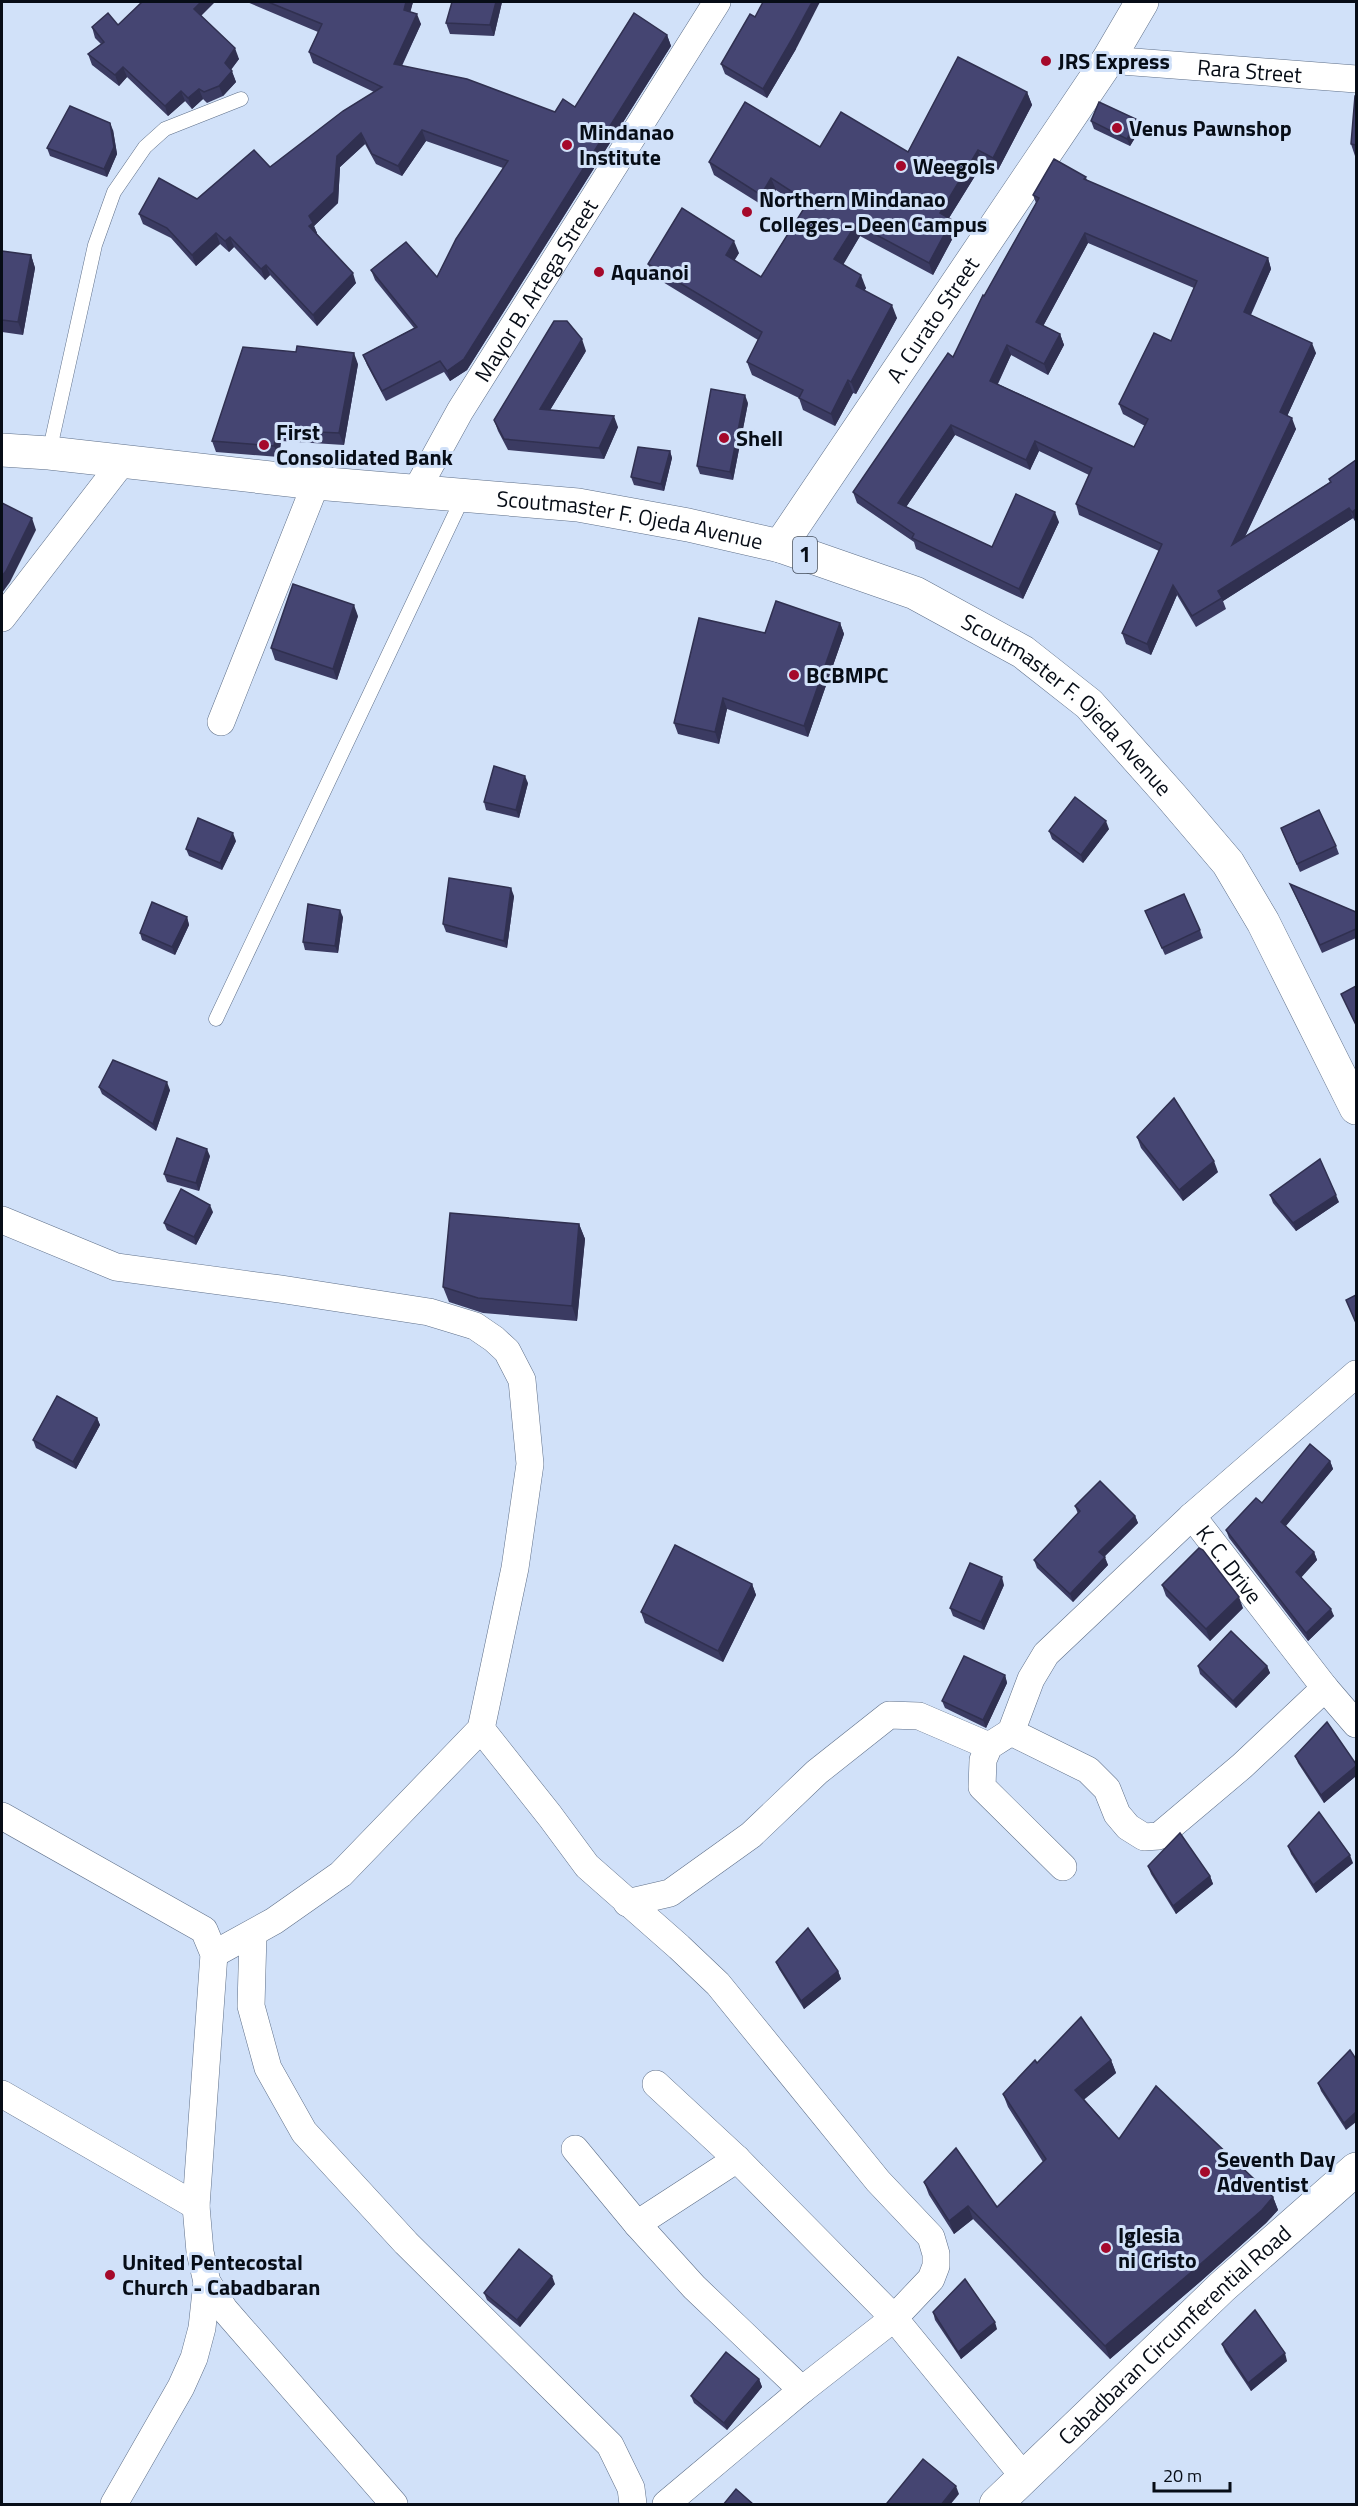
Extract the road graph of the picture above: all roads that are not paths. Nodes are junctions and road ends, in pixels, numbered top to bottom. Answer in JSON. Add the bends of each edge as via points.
{"nodes":[{"id":1,"x":717,"y":2,"type":"edge"},
{"id":2,"x":1142,"y":2,"type":"edge"},
{"id":3,"x":1108,"y":60,"type":"junction"},
{"id":4,"x":1356,"y":79,"type":"edge"},
{"id":5,"x":241,"y":99,"type":"dead end"},
{"id":6,"x":2,"y":450,"type":"edge"},
{"id":7,"x":50,"y":453,"type":"junction"},
{"id":8,"x":123,"y":461,"type":"junction"},
{"id":9,"x":316,"y":483,"type":"junction"},
{"id":10,"x":416,"y":491,"type":"junction"},
{"id":11,"x":465,"y":495,"type":"junction"},
{"id":12,"x":780,"y":546,"type":"junction"},
{"id":13,"x":2,"y":618,"type":"edge"},
{"id":14,"x":221,"y":722,"type":"dead end"},
{"id":15,"x":216,"y":1019,"type":"dead end"},
{"id":16,"x":1356,"y":1108,"type":"edge"},
{"id":17,"x":2,"y":1220,"type":"edge"},
{"id":18,"x":1356,"y":1374,"type":"edge"},
{"id":19,"x":1192,"y":1516,"type":"junction"},
{"id":20,"x":1325,"y":1688,"type":"junction"},
{"id":21,"x":1356,"y":1724,"type":"edge"},
{"id":22,"x":481,"y":1729,"type":"junction"},
{"id":23,"x":1000,"y":1739,"type":"junction"},
{"id":24,"x":2,"y":1816,"type":"edge"},
{"id":25,"x":1063,"y":1867,"type":"dead end"},
{"id":26,"x":627,"y":1903,"type":"junction"},
{"id":27,"x":253,"y":1934,"type":"junction"},
{"id":28,"x":214,"y":1954,"type":"junction"},
{"id":29,"x":656,"y":2084,"type":"dead end"},
{"id":30,"x":2,"y":2094,"type":"edge"},
{"id":31,"x":575,"y":2149,"type":"dead end"},
{"id":32,"x":737,"y":2159,"type":"junction"},
{"id":33,"x":1356,"y":2169,"type":"edge"},
{"id":34,"x":196,"y":2206,"type":"junction"},
{"id":35,"x":637,"y":2224,"type":"junction"},
{"id":36,"x":207,"y":2282,"type":"junction"},
{"id":37,"x":894,"y":2318,"type":"junction"},
{"id":38,"x":802,"y":2390,"type":"junction"},
{"id":39,"x":1025,"y":2478,"type":"junction"},
{"id":40,"x":114,"y":2505,"type":"edge"},
{"id":41,"x":394,"y":2505,"type":"edge"},
{"id":42,"x":633,"y":2505,"type":"edge"},
{"id":43,"x":666,"y":2505,"type":"edge"},
{"id":44,"x":996,"y":2505,"type":"edge"}],
"edges":[{"from":1,"to":10,"type":"street","name":"Mayor B. Artega Street","via":[[459,411]]},
{"from":2,"to":3,"type":"main road","name":"A. Curato Street"},
{"from":3,"to":4,"type":"street","name":"Rara Street"},
{"from":3,"to":12,"type":"main road","name":"A. Curato Street"},
{"from":5,"to":7,"type":"lane","via":[[165,129],[145,147],[114,192],[95,245]]},
{"from":6,"to":7,"type":"main road","name":"Scoutmaster F. Ojeda Avenue","number":"1"},
{"from":7,"to":8,"type":"main road","name":"Scoutmaster F. Ojeda Avenue","number":"1"},
{"from":8,"to":9,"type":"main road","name":"Scoutmaster F. Ojeda Avenue","number":"1"},
{"from":8,"to":13,"type":"street"},
{"from":9,"to":10,"type":"main road","name":"Scoutmaster F. Ojeda Avenue","number":"1"},
{"from":9,"to":14,"type":"street"},
{"from":10,"to":11,"type":"main road","name":"Scoutmaster F. Ojeda Avenue","number":"1"},
{"from":11,"to":12,"type":"main road","name":"Scoutmaster F. Ojeda Avenue","number":"1","via":[[578,505]]},
{"from":11,"to":15,"type":"lane"},
{"from":12,"to":16,"type":"main road","name":"Scoutmaster F. Ojeda Avenue","number":"1","via":[[915,593],[1023,652],[1089,704],[1228,863],[1263,922]]},
{"from":17,"to":22,"type":"street","via":[[116,1267],[429,1312],[475,1326],[507,1351],[522,1380],[530,1464],[515,1568]]},
{"from":18,"to":19,"type":"street","name":"K. C. Drive"},
{"from":19,"to":20,"type":"street","name":"K. C. Drive"},
{"from":19,"to":23,"type":"street","via":[[1046,1654]]},
{"from":20,"to":21,"type":"street","name":"K. C. Drive"},
{"from":20,"to":23,"type":"street","via":[[1159,1836],[1144,1837],[1128,1827],[1117,1814],[1107,1789],[1088,1770]]},
{"from":22,"to":26,"type":"street","via":[[587,1866]]},
{"from":22,"to":27,"type":"street","via":[[341,1874]]},
{"from":23,"to":25,"type":"street","via":[[983,1760],[982,1787]]},
{"from":23,"to":26,"type":"street","via":[[919,1716],[889,1715],[817,1772],[751,1835],[670,1893]]},
{"from":24,"to":28,"type":"street","via":[[204,1930]]},
{"from":26,"to":37,"type":"street","via":[[718,1984],[878,2181],[931,2237],[936,2254],[931,2279]]},
{"from":27,"to":28,"type":"street"},
{"from":27,"to":42,"type":"street","via":[[251,2006],[268,2068],[304,2132],[406,2244],[610,2445],[631,2488]]},
{"from":28,"to":34,"type":"street"},
{"from":29,"to":32,"type":"street"},
{"from":30,"to":34,"type":"street"},
{"from":31,"to":35,"type":"street"},
{"from":32,"to":35,"type":"street"},
{"from":32,"to":37,"type":"street"},
{"from":33,"to":39,"type":"main road","name":"Cabadbaran Circumferential Road","via":[[1222,2287]]},
{"from":34,"to":36,"type":"street"},
{"from":35,"to":38,"type":"street","via":[[694,2287]]},
{"from":36,"to":40,"type":"street","via":[[194,2358]]},
{"from":36,"to":41,"type":"street","via":[[224,2308]]},
{"from":37,"to":38,"type":"street"},
{"from":37,"to":39,"type":"street"},
{"from":38,"to":43,"type":"street"},
{"from":39,"to":44,"type":"main road","name":"Cabadbaran Circumferential Road"}]}
